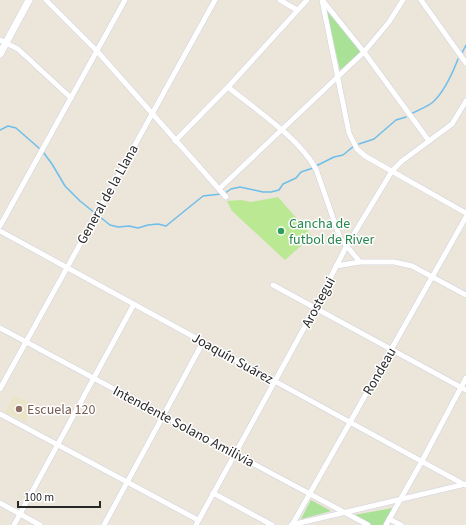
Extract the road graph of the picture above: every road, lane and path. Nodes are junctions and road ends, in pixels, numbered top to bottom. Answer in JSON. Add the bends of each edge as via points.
{"nodes":[{"id":1,"x":29,"y":0,"type":"edge"},
{"id":2,"x":46,"y":0,"type":"edge"},
{"id":3,"x":125,"y":0,"type":"edge"},
{"id":4,"x":215,"y":0,"type":"edge"},
{"id":5,"x":280,"y":0,"type":"edge"},
{"id":6,"x":307,"y":0,"type":"edge"},
{"id":7,"x":322,"y":0,"type":"edge"},
{"id":8,"x":403,"y":0,"type":"edge"},
{"id":9,"x":420,"y":0,"type":"edge"},
{"id":10,"x":297,"y":10,"type":"junction"},
{"id":11,"x":3,"y":41,"type":"edge"},
{"id":12,"x":97,"y":51,"type":"junction"},
{"id":13,"x":364,"y":52,"type":"junction"},
{"id":14,"x":0,"y":54,"type":"edge"},
{"id":15,"x":466,"y":63,"type":"edge"},
{"id":16,"x":337,"y":76,"type":"junction"},
{"id":17,"x":228,"y":87,"type":"junction"},
{"id":18,"x":71,"y":98,"type":"junction"},
{"id":19,"x":466,"y":101,"type":"edge"},
{"id":20,"x":152,"y":114,"type":"junction"},
{"id":21,"x":281,"y":130,"type":"junction"},
{"id":22,"x":175,"y":141,"type":"junction"},
{"id":23,"x":428,"y":141,"type":"junction"},
{"id":24,"x":392,"y":171,"type":"junction"},
{"id":25,"x":466,"y":213,"type":"edge"},
{"id":26,"x":466,"y":218,"type":"edge"},
{"id":27,"x":0,"y":226,"type":"edge"},
{"id":28,"x":0,"y":231,"type":"edge"},
{"id":29,"x":346,"y":247,"type":"junction"},
{"id":30,"x":360,"y":262,"type":"junction"},
{"id":31,"x":336,"y":266,"type":"junction"},
{"id":32,"x":66,"y":267,"type":"junction"},
{"id":33,"x":433,"y":276,"type":"junction"},
{"id":34,"x":273,"y":285,"type":"dead end"},
{"id":35,"x":466,"y":295,"type":"edge"},
{"id":36,"x":134,"y":304,"type":"junction"},
{"id":37,"x":315,"y":308,"type":"junction"},
{"id":38,"x":0,"y":328,"type":"edge"},
{"id":39,"x":25,"y":342,"type":"junction"},
{"id":40,"x":203,"y":342,"type":"junction"},
{"id":41,"x":391,"y":349,"type":"junction"},
{"id":42,"x":94,"y":378,"type":"junction"},
{"id":43,"x":466,"y":378,"type":"edge"},
{"id":44,"x":275,"y":381,"type":"junction"},
{"id":45,"x":464,"y":388,"type":"edge"},
{"id":46,"x":0,"y":389,"type":"edge"},
{"id":47,"x":0,"y":414,"type":"edge"},
{"id":48,"x":163,"y":416,"type":"junction"},
{"id":49,"x":350,"y":422,"type":"junction"},
{"id":50,"x":57,"y":445,"type":"junction"},
{"id":51,"x":235,"y":454,"type":"junction"},
{"id":52,"x":422,"y":461,"type":"junction"},
{"id":53,"x":127,"y":482,"type":"junction"},
{"id":54,"x":466,"y":485,"type":"edge"},
{"id":55,"x":213,"y":493,"type":"junction"},
{"id":56,"x":309,"y":494,"type":"junction"},
{"id":57,"x":400,"y":500,"type":"junction"},
{"id":58,"x":0,"y":503,"type":"edge"},
{"id":59,"x":344,"y":512,"type":"junction"},
{"id":60,"x":20,"y":514,"type":"junction"},
{"id":61,"x":390,"y":519,"type":"junction"},
{"id":62,"x":197,"y":523,"type":"edge"},
{"id":63,"x":262,"y":523,"type":"edge"},
{"id":64,"x":14,"y":525,"type":"edge"},
{"id":65,"x":40,"y":525,"type":"edge"},
{"id":66,"x":104,"y":525,"type":"edge"},
{"id":67,"x":272,"y":525,"type":"edge"},
{"id":68,"x":291,"y":525,"type":"edge"},
{"id":69,"x":368,"y":525,"type":"edge"},
{"id":70,"x":386,"y":525,"type":"edge"},
{"id":71,"x":401,"y":525,"type":"edge"}],
"edges":[{"from":1,"to":11,"type":"street"},
{"from":2,"to":12,"type":"street"},
{"from":3,"to":12,"type":"street"},
{"from":4,"to":20,"type":"street","name":"General de la Llana"},
{"from":5,"to":10,"type":"street"},
{"from":6,"to":10,"type":"street"},
{"from":7,"to":13,"type":"street"},
{"from":7,"to":16,"type":"street"},
{"from":8,"to":13,"type":"street"},
{"from":9,"to":15,"type":"street"},
{"from":10,"to":17,"type":"street"},
{"from":11,"to":14,"type":"street"},
{"from":11,"to":18,"type":"street","via":[[18,49]]},
{"from":12,"to":18,"type":"street"},
{"from":12,"to":20,"type":"street"},
{"from":13,"to":16,"type":"street"},
{"from":13,"to":23,"type":"street"},
{"from":16,"to":21,"type":"street"},
{"from":16,"to":24,"type":"street","via":[[353,141],[365,156]]},
{"from":17,"to":21,"type":"street"},
{"from":17,"to":22,"type":"street"},
{"from":18,"to":27,"type":"street"},
{"from":19,"to":23,"type":"street","name":"Arostegui","via":[[452,124]]},
{"from":20,"to":22,"type":"street"},
{"from":20,"to":32,"type":"street","name":"General de la Llana"},
{"from":21,"to":22,"type":"street","via":[[222,193]]},
{"from":21,"to":29,"type":"street","via":[[316,169],[340,238]]},
{"from":23,"to":24,"type":"street","name":"Arostegui"},
{"from":24,"to":25,"type":"street"},
{"from":24,"to":29,"type":"street","name":"Arostegui"},
{"from":26,"to":33,"type":"street","name":"Rondeau"},
{"from":28,"to":32,"type":"street","name":"Joaquín Suárez"},
{"from":29,"to":30,"type":"street"},
{"from":29,"to":31,"type":"street","name":"Arostegui"},
{"from":30,"to":31,"type":"street"},
{"from":30,"to":33,"type":"street","via":[[400,263]]},
{"from":31,"to":37,"type":"street","name":"Arostegui"},
{"from":32,"to":36,"type":"street","name":"Joaquín Suárez"},
{"from":32,"to":39,"type":"street","name":"General de la Llana"},
{"from":33,"to":35,"type":"street"},
{"from":33,"to":41,"type":"street","name":"Rondeau"},
{"from":34,"to":37,"type":"street"},
{"from":36,"to":40,"type":"street","name":"Joaquín Suárez"},
{"from":36,"to":42,"type":"street"},
{"from":37,"to":41,"type":"street"},
{"from":37,"to":44,"type":"street","name":"Arostegui"},
{"from":38,"to":39,"type":"street","name":"Intendente Solano Amilivia"},
{"from":39,"to":42,"type":"street","name":"Intendente Solano Amilivia"},
{"from":39,"to":46,"type":"street","name":"General de la Llana"},
{"from":40,"to":44,"type":"street","name":"Joaquín Suárez"},
{"from":40,"to":48,"type":"street"},
{"from":41,"to":45,"type":"street"},
{"from":41,"to":49,"type":"street","name":"Rondeau"},
{"from":42,"to":48,"type":"street","name":"Intendente Solano Amilivia"},
{"from":42,"to":50,"type":"street"},
{"from":43,"to":45,"type":"street"},
{"from":44,"to":49,"type":"street","name":"Joaquín Suárez"},
{"from":44,"to":51,"type":"street","name":"Arostegui"},
{"from":45,"to":52,"type":"street"},
{"from":47,"to":50,"type":"street"},
{"from":48,"to":51,"type":"street","name":"Intendente Solano Amilivia"},
{"from":48,"to":53,"type":"street"},
{"from":49,"to":52,"type":"street","name":"Joaquín Suárez"},
{"from":49,"to":56,"type":"street","name":"Rondeau"},
{"from":50,"to":53,"type":"street"},
{"from":50,"to":60,"type":"street"},
{"from":51,"to":55,"type":"street","name":"Arostegui"},
{"from":51,"to":56,"type":"street","name":"Intendente Solano Amilivia"},
{"from":52,"to":54,"type":"street","name":"Joaquín Suárez"},
{"from":52,"to":57,"type":"street"},
{"from":53,"to":62,"type":"street"},
{"from":53,"to":66,"type":"street"},
{"from":54,"to":57,"type":"street"},
{"from":55,"to":62,"type":"street","name":"Arostegui"},
{"from":55,"to":63,"type":"street"},
{"from":56,"to":59,"type":"street","name":"Intendente Solano Amilivia"},
{"from":56,"to":68,"type":"street","name":"Rondeau"},
{"from":57,"to":59,"type":"street"},
{"from":57,"to":61,"type":"street"},
{"from":58,"to":60,"type":"street"},
{"from":59,"to":68,"type":"street"},
{"from":59,"to":69,"type":"street","name":"Intendente Solano Amilivia"},
{"from":60,"to":64,"type":"street"},
{"from":60,"to":65,"type":"street"},
{"from":61,"to":70,"type":"street"},
{"from":61,"to":71,"type":"street"},
{"from":63,"to":67,"type":"street"}]}
